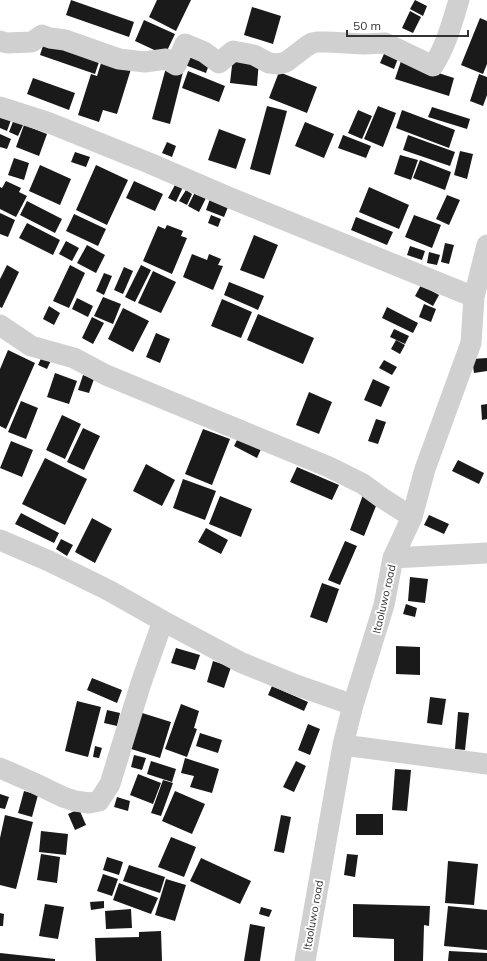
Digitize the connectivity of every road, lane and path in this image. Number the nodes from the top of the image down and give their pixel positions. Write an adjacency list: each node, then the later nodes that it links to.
1 (459, 0): 2 (street)
2 (0, 41)
3 (0, 107): 5 (street)
4 (487, 245): 5 (street, Itaoluwo road)
5 (474, 297): 7 (street, Itaoluwo road)
6 (0, 325): 8 (street)
7 (479, 343): 8 (street, Itaoluwo road)
8 (412, 517): 11 (street, Itaoluwo road)
9 (0, 540): 12 (street)
10 (487, 553): 11 (street)
11 (393, 558): 13 (street, Itaoluwo road)
12 (163, 621): 13 (street); 16 (street)
13 (354, 705): 14 (street, Itaoluwo road)
14 (343, 745): 15 (street); 17 (street, Itaoluwo road)
15 (487, 764)
16 (0, 768)
17 (305, 961)

